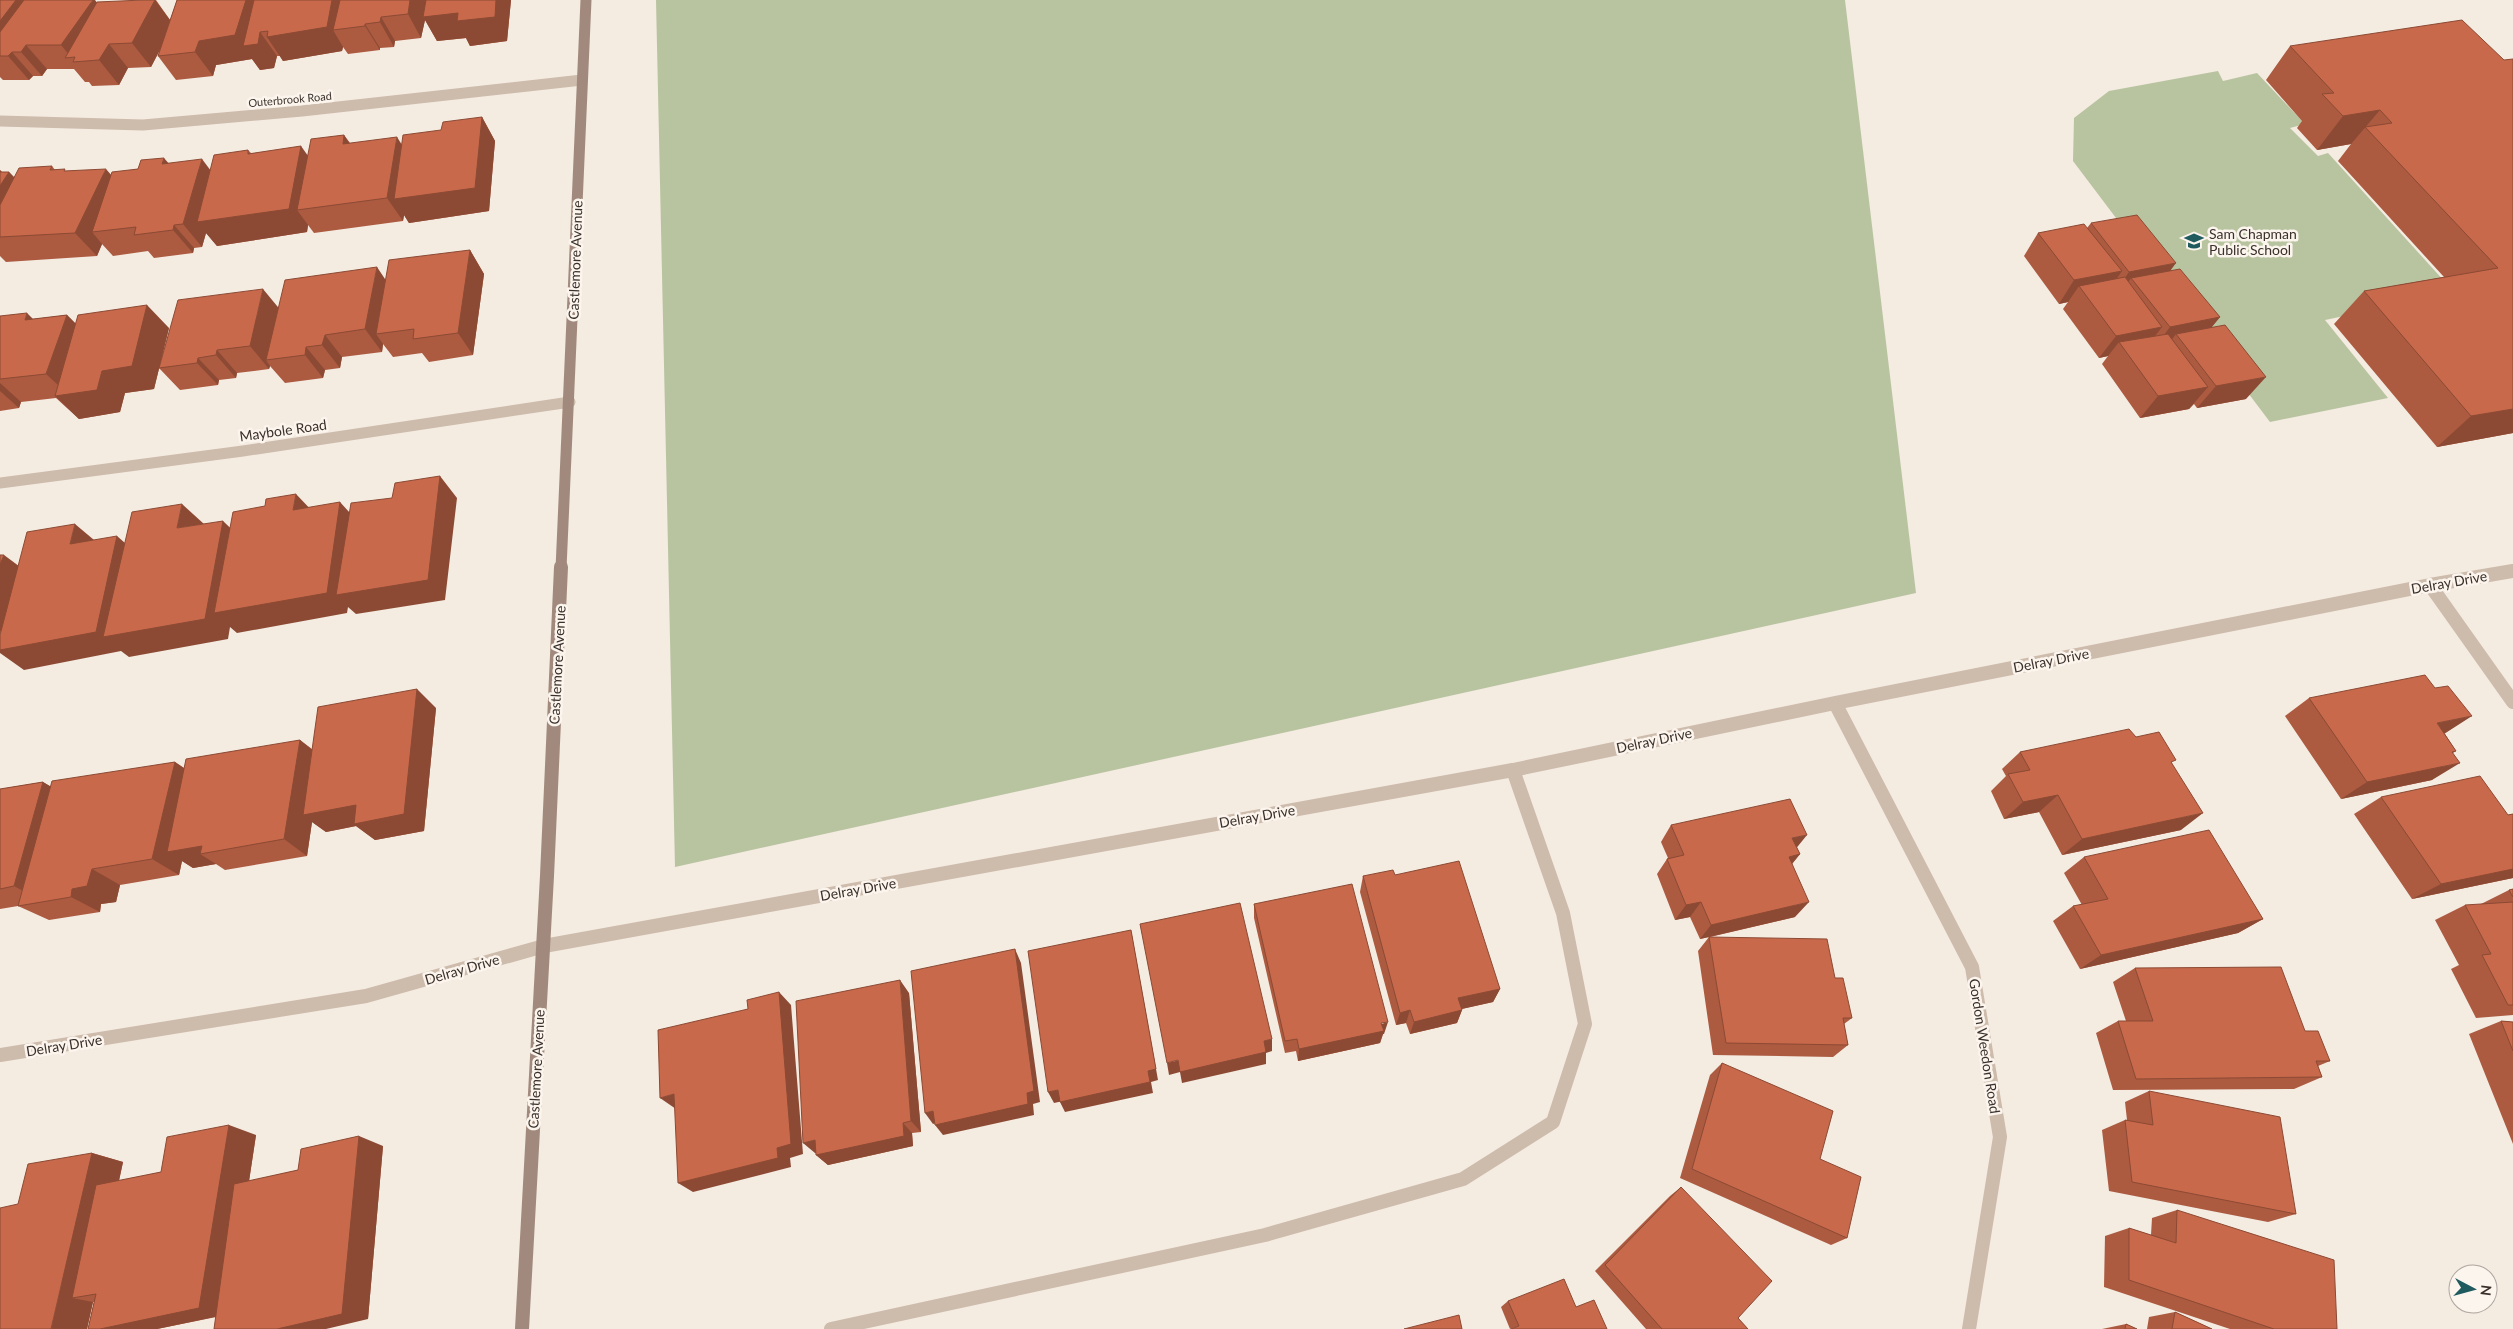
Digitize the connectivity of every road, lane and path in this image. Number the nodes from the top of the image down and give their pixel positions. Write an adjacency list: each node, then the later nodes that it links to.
1 (586, 0): 2 (street, Castlemore Avenue)
2 (582, 80): 3 (street, Outerbrook Road); 4 (street, Castlemore Avenue)
3 (0, 121)
4 (570, 402): 5 (street, Maybole Road); 11 (street, Castlemore Avenue)
5 (0, 483)
6 (2513, 571): 7 (street, Delray Drive)
7 (2430, 585): 8 (street); 9 (street, Delray Drive)
8 (2513, 702)
9 (1835, 703): 10 (street, Delray Drive); 15 (street, Gordon Weedon Road)
10 (1513, 770): 11 (street, Delray Drive); 14 (street)
11 (544, 946): 12 (street, Delray Drive); 13 (street, Castlemore Avenue)
12 (0, 1055)
13 (522, 1329)
14 (831, 1329)
15 (1969, 1329)

